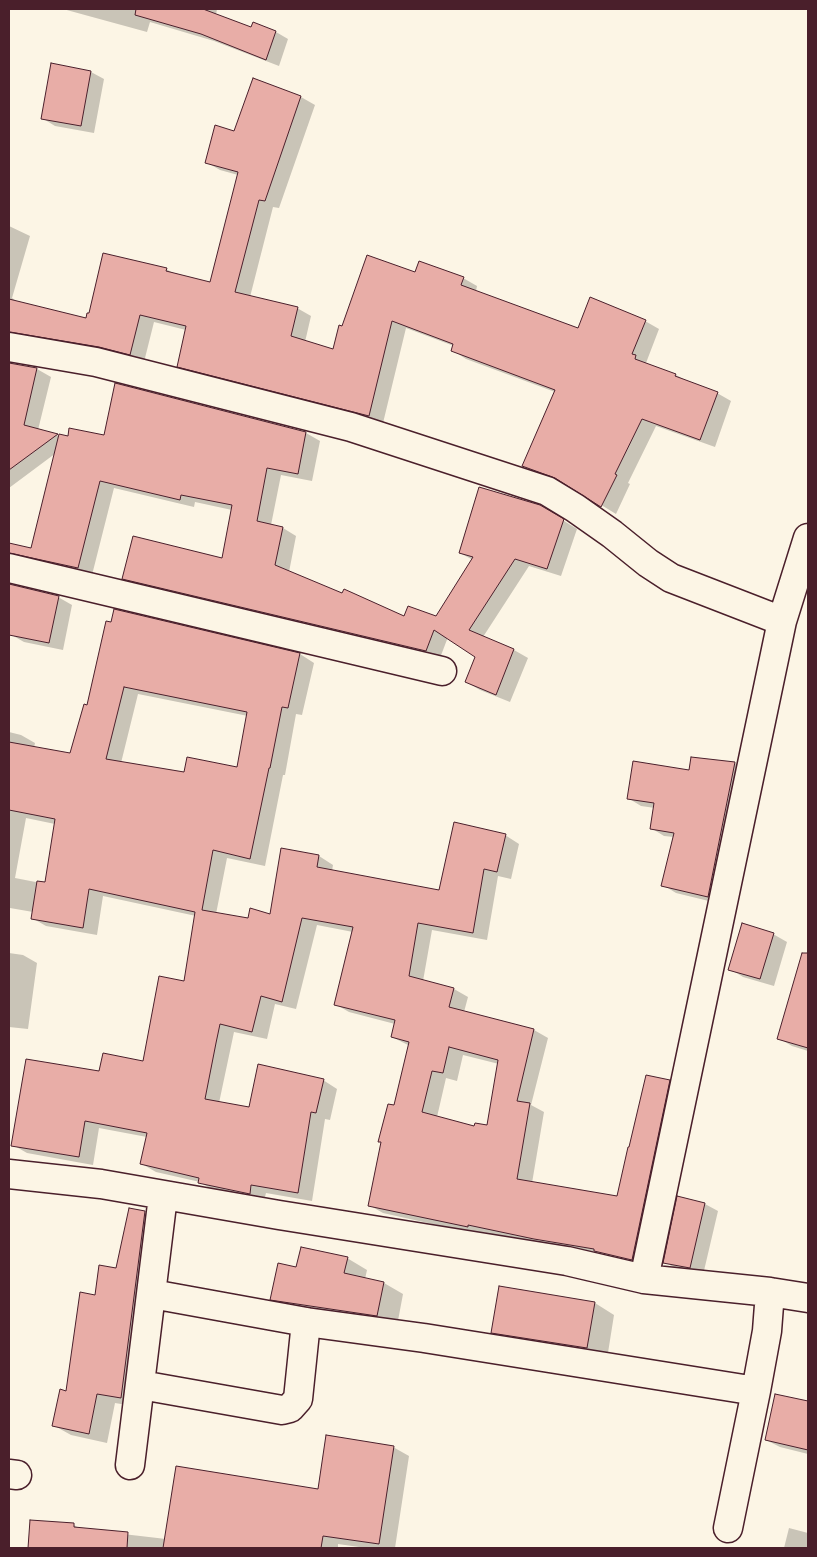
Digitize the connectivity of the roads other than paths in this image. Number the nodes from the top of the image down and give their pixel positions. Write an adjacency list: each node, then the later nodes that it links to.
1 (9, 347): 4 (street)
2 (808, 538): 4 (street)
3 (9, 568): 5 (street)
4 (782, 621): 8 (street)
5 (442, 672)
6 (9, 1174): 7 (street)
7 (163, 1196): 8 (street); 10 (street)
8 (644, 1279): 9 (street)
9 (770, 1292): 11 (street); 14 (street)
10 (152, 1294): 12 (street); 13 (street)
11 (808, 1298)
12 (306, 1322): 13 (street); 14 (street)
13 (141, 1385): 15 (street)
14 (756, 1391): 16 (street)
15 (130, 1465)
16 (728, 1528)

